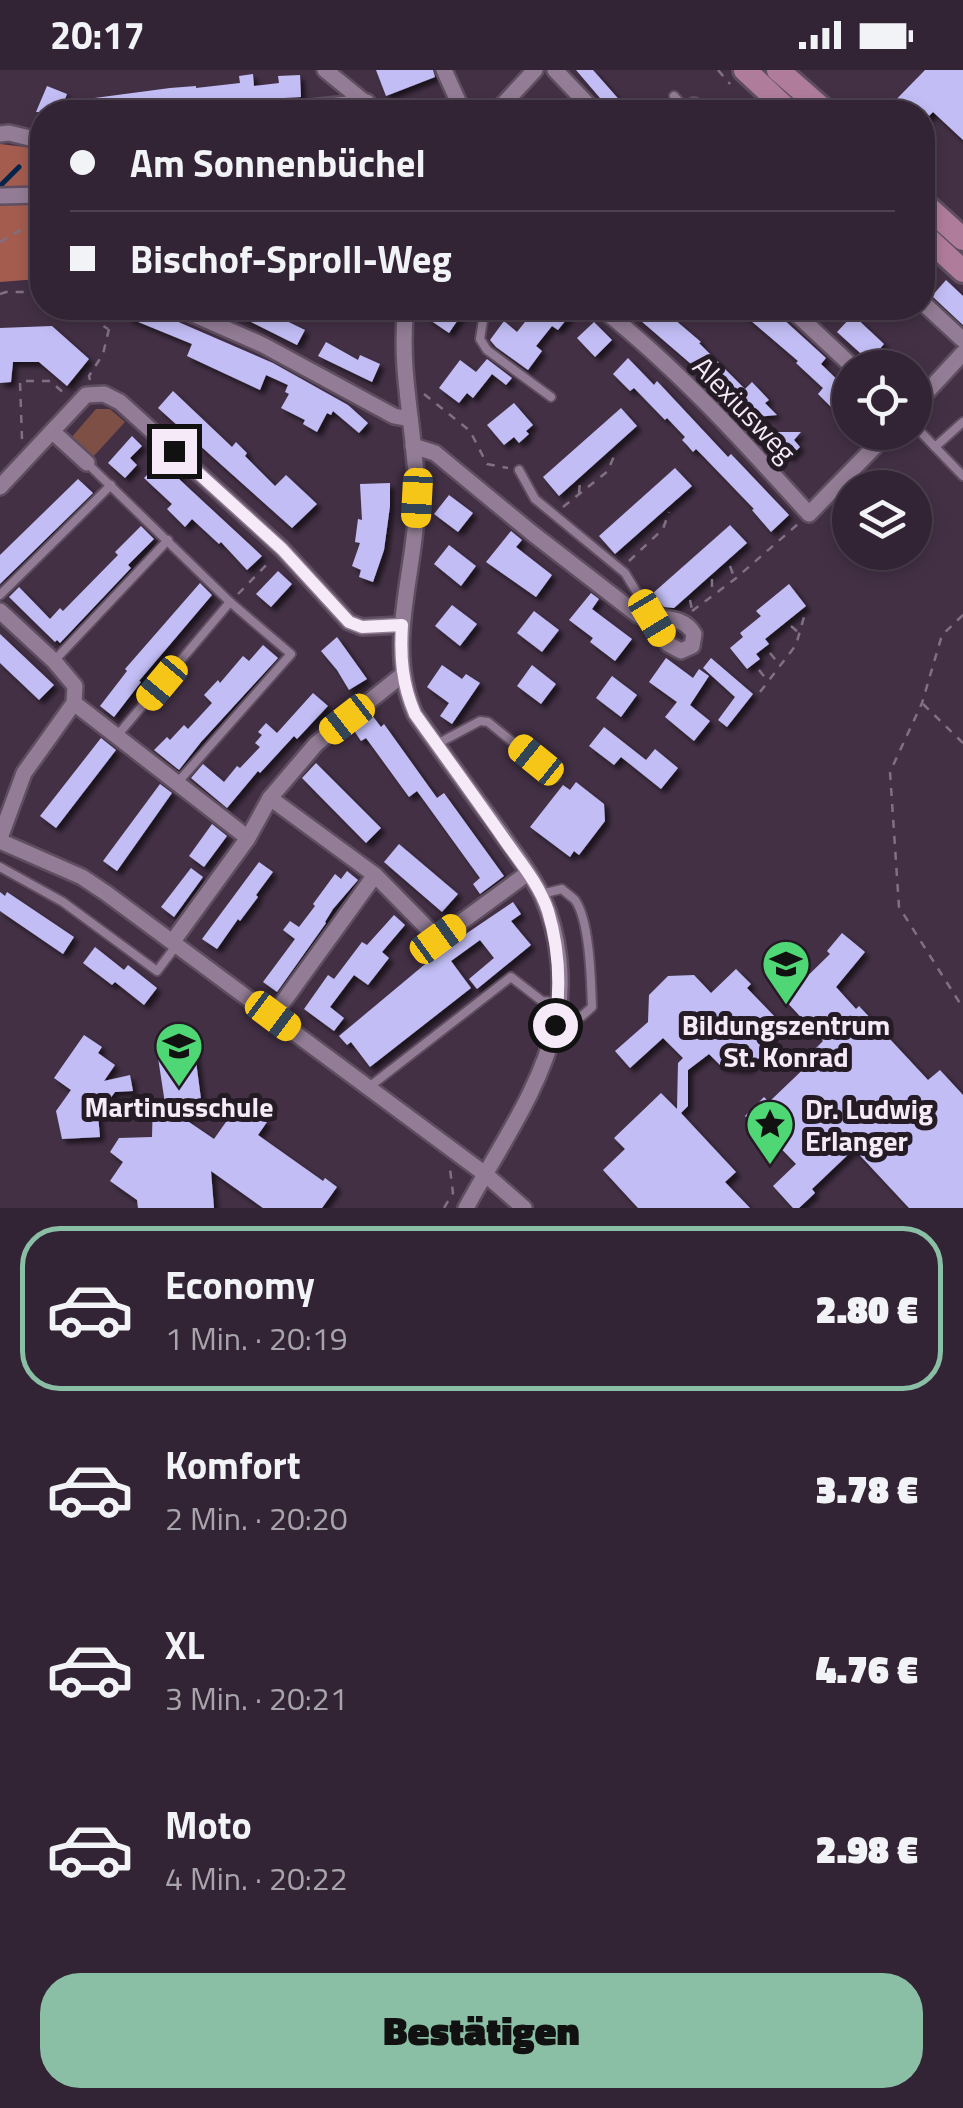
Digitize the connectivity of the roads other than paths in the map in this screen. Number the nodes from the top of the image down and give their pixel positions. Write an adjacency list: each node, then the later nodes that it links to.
1 (325, 70): 8 (street)
2 (444, 70): 9 (street)
3 (535, 70): 10 (street)
4 (555, 70): 11 (street)
5 (744, 70): 13 (main road)
6 (778, 70): 14 (main road)
7 (674, 96): 12 (lane)
8 (363, 100)
9 (458, 100)
10 (507, 100)
11 (584, 100)
12 (678, 100)
13 (777, 100)
14 (812, 100)
15 (0, 134): 16 (street)
16 (30, 138)
17 (0, 196): 18 (street)
18 (30, 196)
19 (935, 214): 20 (main road)
20 (963, 239)
21 (935, 246): 22 (main road)
22 (963, 271)
23 (935, 314): 29 (street)
24 (207, 320): 34 (street)
25 (405, 320): 34 (street)
26 (484, 320): 33 (lane)
27 (615, 320): 40 (street, Alexiusweg)
28 (803, 320): 30 (street)
29 (963, 340)
30 (835, 350)
31 (963, 353): 32 (street)
32 (932, 387)
33 (552, 398)
34 (410, 419): 38 (street)
35 (963, 422): 39 (lane)
36 (52, 432): 41 (street); 45 (street); 51 (street)
37 (932, 445): 39 (lane)
38 (414, 446): 50 (street); 51 (street)
39 (935, 448): 43 (lane)
40 (871, 450)
41 (87, 463): 44 (lane)
42 (519, 470): 50 (lane)
43 (963, 476)
44 (112, 485): 46 (lane); 47 (lane)
45 (0, 487)
46 (168, 540): 48 (lane); 52 (lane)
47 (0, 595)
48 (230, 602): 55 (lane); 58 (lane)
49 (0, 610): 52 (street)
50 (652, 618)
51 (402, 625): 53 (street)
52 (54, 661): 54 (street)
53 (402, 675): 56 (street); 59 (street)
54 (74, 703): 55 (street); 61 (street)
55 (116, 737): 58 (street)
56 (436, 744): 57 (lane); 63 (street)
57 (556, 778)
58 (176, 784): 60 (street)
59 (270, 798): 60 (street); 64 (street)
60 (248, 838): 66 (street)
61 (0, 840): 66 (street)
62 (0, 867): 66 (lane)
63 (528, 873): 64 (street); 65 (street)
64 (375, 876): 68 (street)
65 (541, 894): 67 (street); 67 (lane)
66 (175, 942): 68 (street)
67 (557, 1009): 69 (lane); 70 (street)
68 (273, 1016): 69 (street)
69 (369, 1087): 70 (street)
70 (485, 1174): 71 (street); 72 (street)
71 (466, 1208)
72 (524, 1208)

